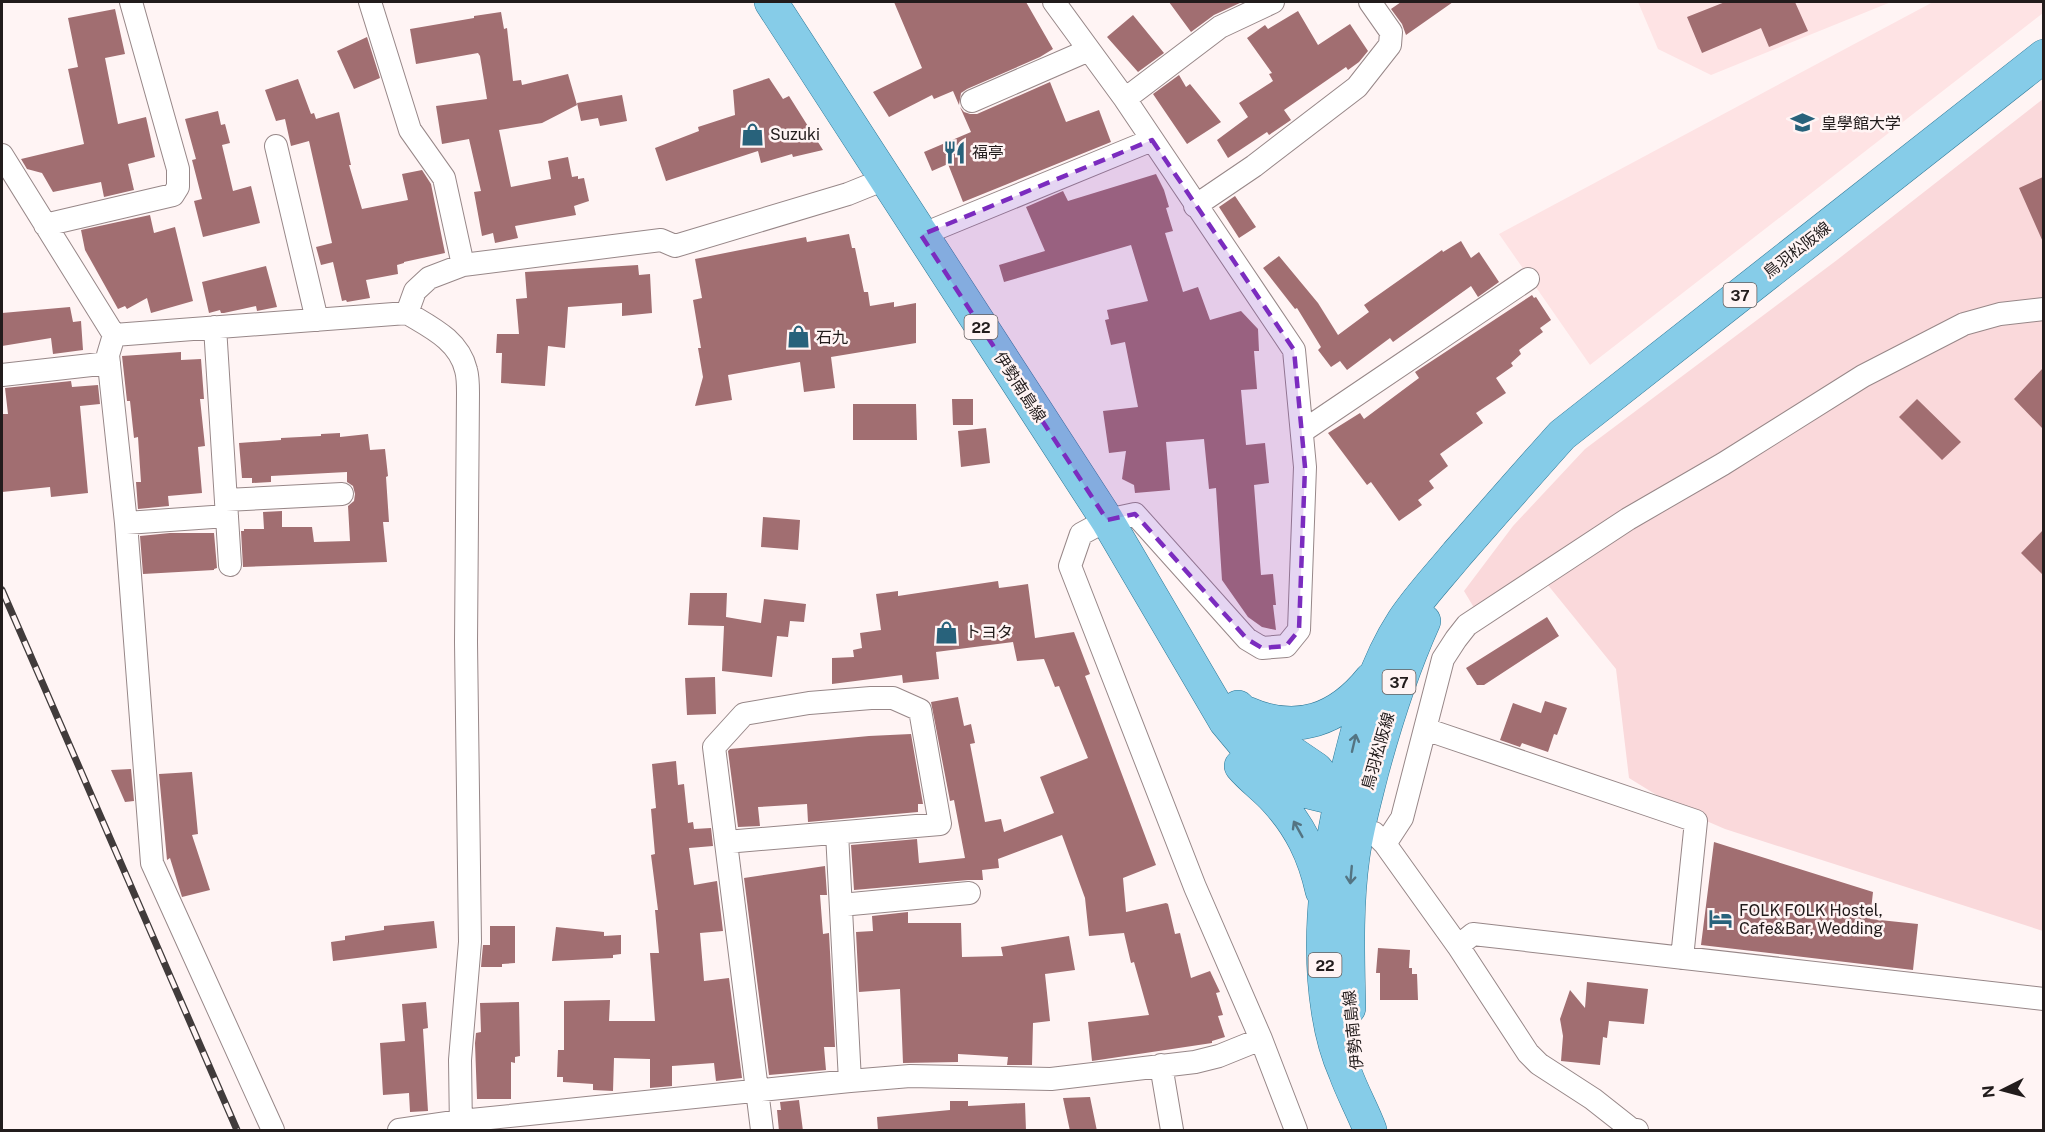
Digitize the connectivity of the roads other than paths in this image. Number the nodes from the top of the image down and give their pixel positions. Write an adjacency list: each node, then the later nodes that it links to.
1 (131, 2): 16 (street)
2 (370, 2): 18 (street)
3 (771, 2): 14 (main road, 伊勢南島線 / 22)
4 (1054, 2): 7 (street)
5 (1273, 2): 9 (street)
6 (1370, 2): 15 (street)
7 (1089, 50): 9 (street); 10 (street)
8 (2043, 56): 32 (main road, 鳥羽松阪線 / 37)
9 (1125, 99): 11 (street)
10 (972, 101)
11 (1152, 140): 15 (street); 17 (street)
12 (276, 147): 22 (street)
13 (2, 155): 16 (street)
14 (885, 179): 17 (main road, 伊勢南島線 / 22); 18 (street)
15 (1196, 206): 27 (street)
16 (45, 225): 24 (street)
17 (921, 234): 30 (main road, 伊勢南島線 / 22)
18 (463, 265): 21 (street)
19 (1528, 279): 27 (street)
20 (2043, 309): 37 (street)
21 (407, 313): 22 (street); 52 (street)
22 (317, 320): 23 (street)
23 (215, 327): 24 (street); 29 (street)
24 (114, 335): 25 (street)
25 (109, 363): 26 (street); 31 (street)
26 (2, 375)
27 (1303, 431): 30 (street)
28 (342, 494): 29 (street)
29 (226, 508): 31 (street); 33 (street)
30 (1107, 520): 34 (main road, 伊勢南島線 / 22); 48 (street)
31 (126, 523): 54 (street)
32 (1457, 554): 35 (main road, 鳥羽松阪線 / 37); 38 (main road, 鳥羽松阪線 / 37)
33 (230, 565)
34 (1187, 654): 36 (main road, 伊勢南島線 / 22); 38 (main road, 伊勢南島線 / 22); 43 (main road, one-way to 34)
35 (1378, 672): 36 (main road); 38 (main road, 鳥羽松阪線 / 37, one-way to 35)
36 (1240, 710): 38 (main road, 伊勢南島線 / 22)
37 (1425, 729): 41 (street); 46 (street)
38 (1351, 809): 41 (street); 43 (main road, 伊勢南島線 / 22); 53 (main road, 伊勢南島線 / 22, one-way to 53)
39 (837, 833): 40 (street); 40 (street); 44 (street)
40 (726, 842): 51 (street)
41 (1385, 844): 45 (street)
42 (969, 893): 44 (street)
43 (1325, 904): 53 (main road, 伊勢南島線 / 22)
44 (841, 905): 50 (street)
45 (1458, 946): 46 (street); 59 (street)
46 (1682, 958): 47 (street)
47 (2043, 999)
48 (1260, 1039): 49 (street); 58 (street)
49 (1161, 1065): 50 (street); 57 (street)
50 (850, 1081): 51 (street)
51 (757, 1089): 52 (street); 56 (street)
52 (461, 1126): 55 (street)
53 (1369, 1128)
54 (273, 1131)
55 (399, 1131)
56 (762, 1131)
57 (1172, 1131)
58 (1296, 1131)
59 (1637, 1131)

